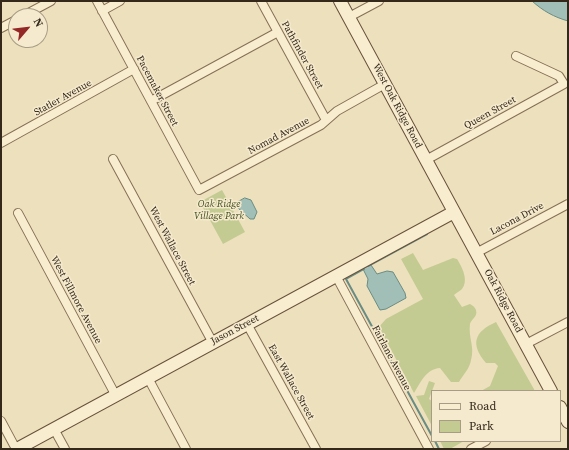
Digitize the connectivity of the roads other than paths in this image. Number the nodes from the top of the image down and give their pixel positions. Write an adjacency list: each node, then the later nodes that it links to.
1 (51, 1): 7 (street)
2 (97, 1): 8 (street, Pacemaker Street)
3 (120, 1): 8 (street)
4 (261, 1): 10 (street, Pathfinder Street)
5 (340, 1): 9 (street, West Oak Ridge Road)
6 (379, 1): 9 (street)
7 (38, 8)
8 (102, 11): 12 (street, Pacemaker Street)
9 (349, 17): 13 (street, West Oak Ridge Road)
10 (278, 32): 14 (street); 15 (street, Pathfinder Street)
11 (516, 56): 18 (street, Queen Street)
12 (134, 69): 14 (street, Pacemaker Street); 16 (street, Statler Avenue)
13 (385, 84): 15 (street, Nomad Avenue); 18 (street, West Oak Ridge Road)
14 (151, 101): 19 (street, Pacemaker Street)
15 (326, 120): 19 (street, Nomad Avenue)
16 (1, 143)
17 (113, 159): 27 (street, West Wallace Street)
18 (426, 160): 21 (street, West Oak Ridge Road)
19 (199, 190)
20 (568, 204): 23 (street, Lacona Drive)
21 (454, 212): 23 (street, Oak Ridge Road); 24 (street, Jason Street)
22 (18, 213): 31 (street, West Fillmore Avenue)
23 (476, 253): 28 (street, Oak Ridge Road)
24 (336, 276): 26 (street, Jason Street); 41 (street, Fairlane Avenue)
25 (568, 322): 28 (street)
26 (247, 324): 27 (street, Jason Street); 40 (street, East Wallace Street)
27 (213, 343): 29 (street, Jason Street)
28 (526, 344): 30 (street, Oak Ridge Road)
29 (148, 378): 31 (street, Jason Street); 39 (street)
30 (550, 390)
31 (116, 396): 35 (street, Jason Street)
32 (561, 409): 34 (street)
33 (1, 421): 37 (street)
34 (568, 422)
35 (54, 429): 37 (street, Jason Street); 38 (street)
36 (484, 442): 42 (street)
37 (16, 449)
38 (65, 449)
39 (186, 449)
40 (316, 449)
41 (429, 449)
42 (471, 449)

